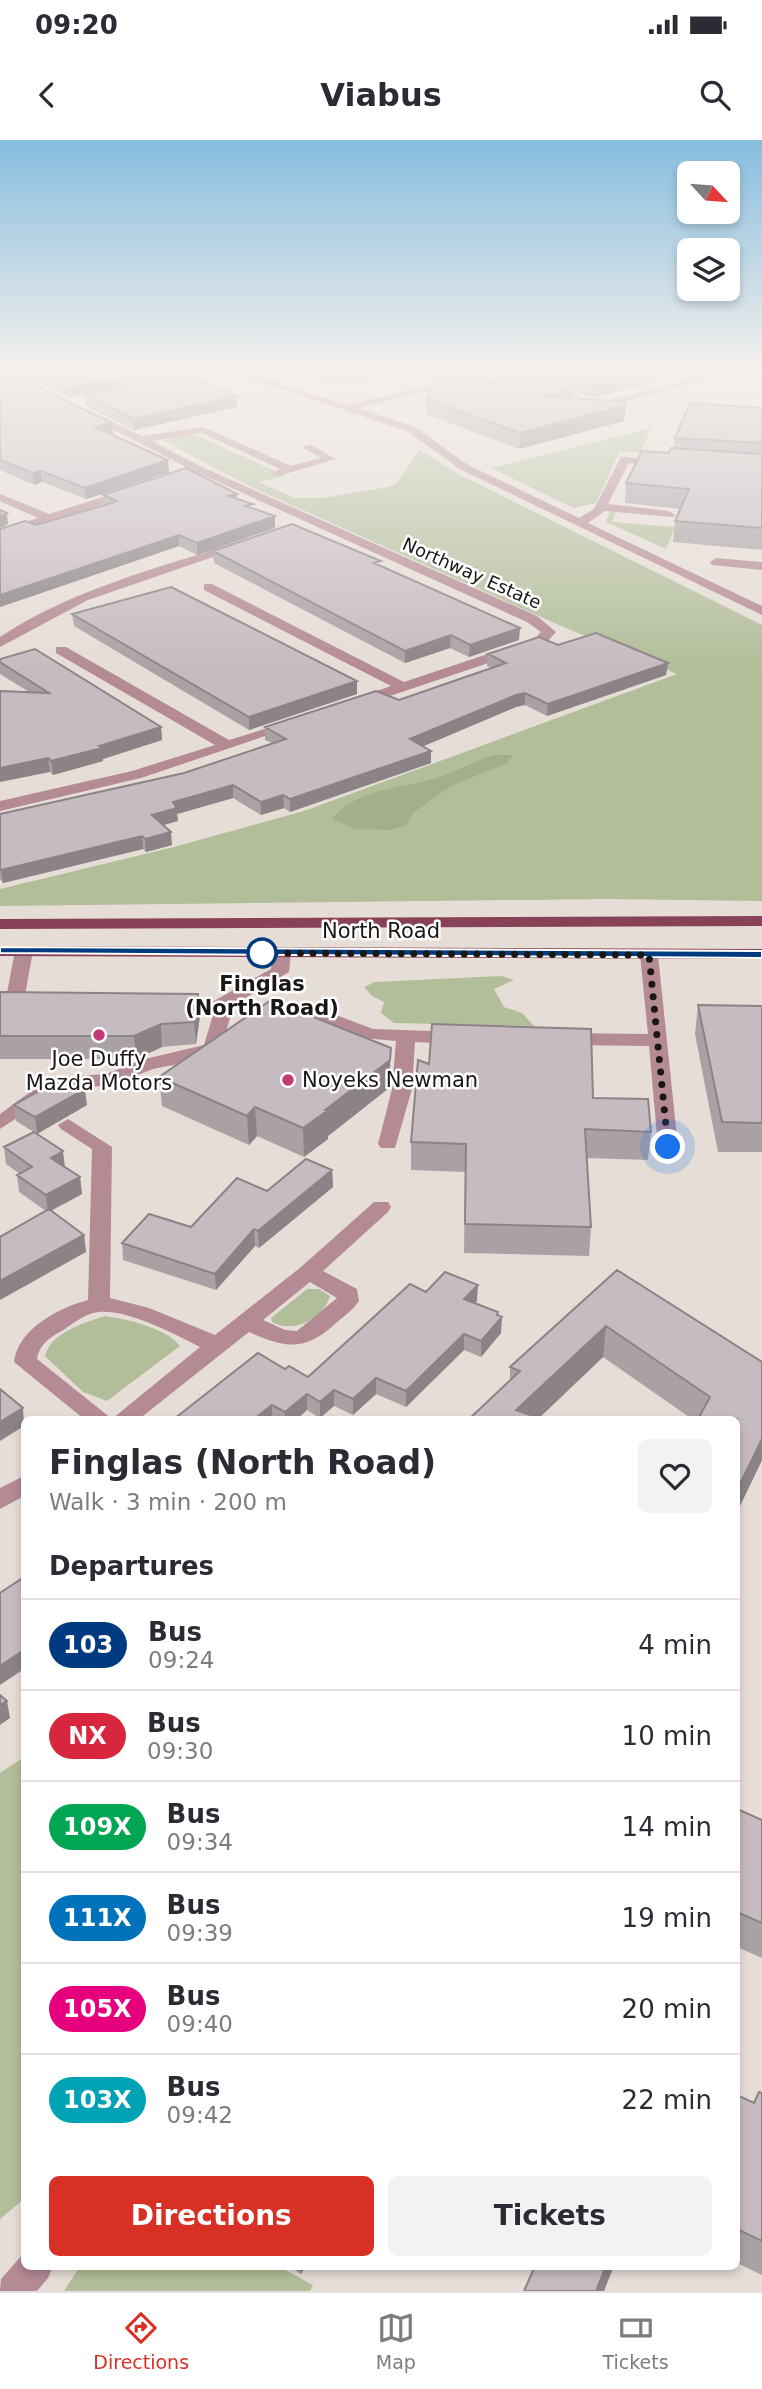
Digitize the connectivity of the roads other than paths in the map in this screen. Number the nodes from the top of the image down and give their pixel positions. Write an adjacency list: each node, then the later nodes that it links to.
1 (194, 470): 6 (street)
2 (201, 470): 13 (street)
3 (289, 470): 7 (street)
4 (474, 470): 14 (street)
5 (619, 470): 10 (street)
6 (185, 474)
7 (271, 474)
8 (146, 486): 12 (street)
9 (0, 497): 12 (street)
10 (601, 507): 11 (street); 14 (street)
11 (669, 515)
12 (50, 519): 16 (street)
13 (311, 522): 15 (street); 24 (street, Northway Estate)
14 (581, 522): 21 (street)
15 (292, 528)
16 (0, 534)
17 (248, 543): 22 (street)
18 (716, 562): 19 (street)
19 (762, 566)
20 (208, 587): 24 (street)
21 (762, 611)
22 (0, 643)
23 (61, 650): 27 (street)
24 (403, 687): 25 (street, Northway Estate)
25 (341, 708)
26 (303, 721): 27 (street)
27 (228, 746): 28 (street)
28 (0, 806)
29 (762, 921): 30 (main road, North Road)
30 (0, 924)
31 (0, 951): 32 (main road, North Road)
32 (24, 951): 33 (main road, North Road); 36 (street)
33 (282, 953): 35 (main road, North Road); 38 (street)
34 (762, 954): 35 (main road, North Road)
35 (649, 955): 43 (street)
36 (59, 1006)
37 (150, 1007): 38 (street)
38 (216, 1007): 44 (street)
39 (307, 1009): 40 (street)
40 (406, 1037): 41 (street); 46 (street)
41 (484, 1038)
42 (550, 1039): 43 (street)
43 (657, 1040): 47 (street)
44 (0, 1123)
45 (68, 1125): 50 (street)
46 (388, 1144)
47 (668, 1147)
48 (381, 1207): 49 (street)
49 (309, 1272): 51 (street); 51 (street)
50 (99, 1305): 52 (street); 53 (street)
51 (247, 1322): 52 (street)
52 (217, 1346): 54 (street)
53 (96, 1416)
54 (128, 1416)
55 (21, 1487): 56 (street)
56 (0, 1500)
57 (32, 2270): 58 (street)
58 (12, 2291)

